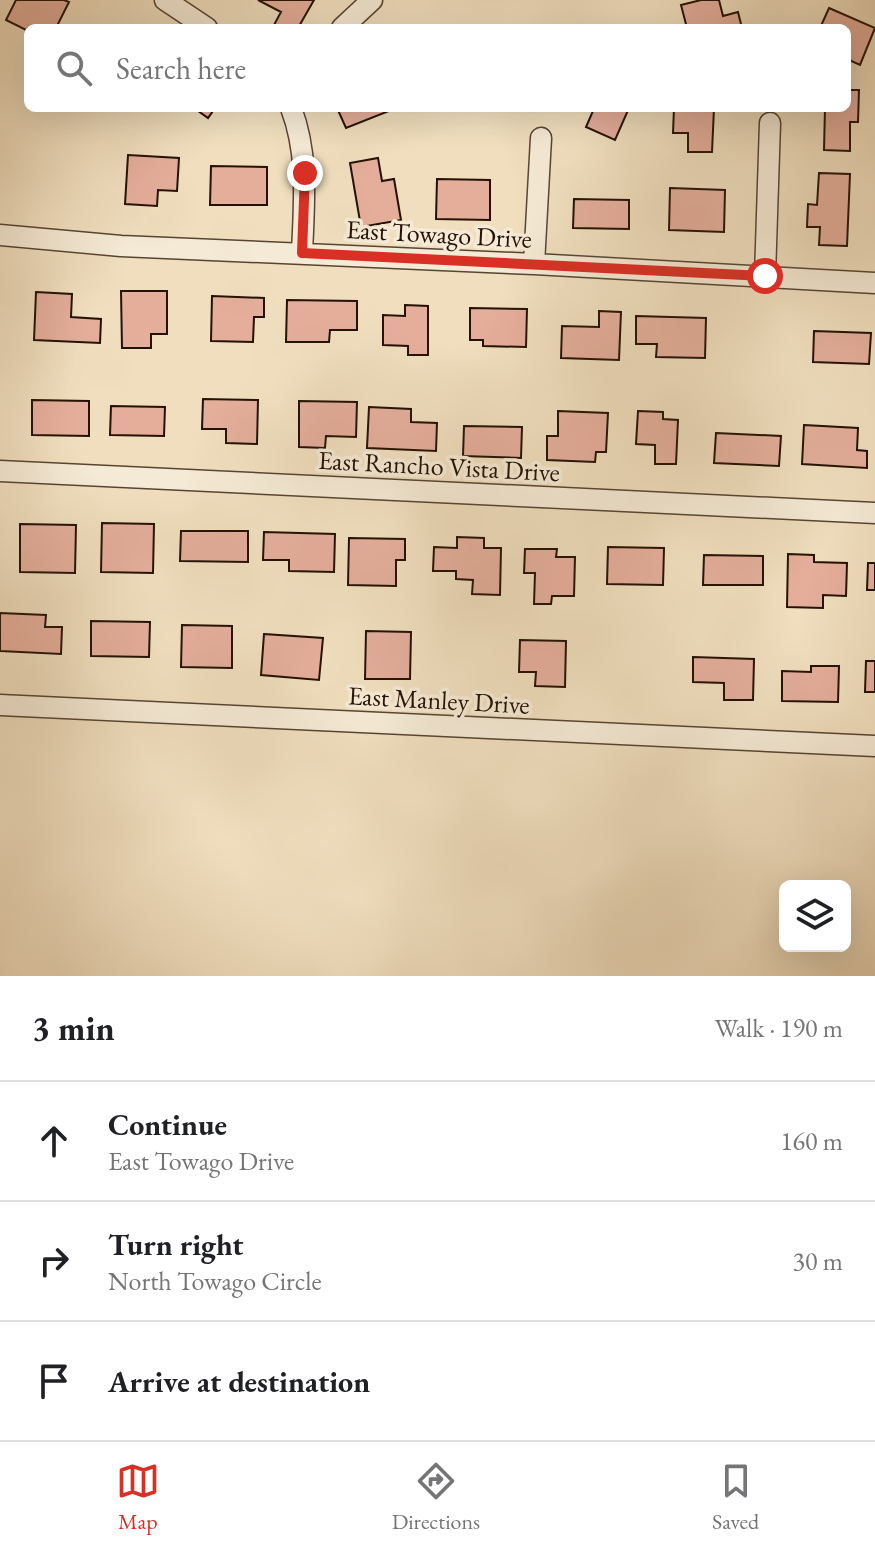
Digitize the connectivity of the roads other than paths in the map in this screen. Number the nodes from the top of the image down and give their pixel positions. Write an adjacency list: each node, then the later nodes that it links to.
1 (165, 0): 3 (street)
2 (372, 0): 4 (street)
3 (201, 24)
4 (346, 24)
5 (293, 112): 9 (street)
6 (770, 123): 11 (street)
7 (541, 138): 10 (street)
8 (0, 235): 9 (street, East Towago Drive)
9 (302, 253): 10 (street, East Towago Drive)
10 (534, 264): 11 (street, East Towago Drive)
11 (765, 276): 12 (street, East Towago Drive)
12 (875, 283)
13 (0, 471): 14 (street, East Rancho Vista Drive)
14 (875, 513)
15 (0, 705): 16 (street, East Manley Drive)
16 (875, 746)

